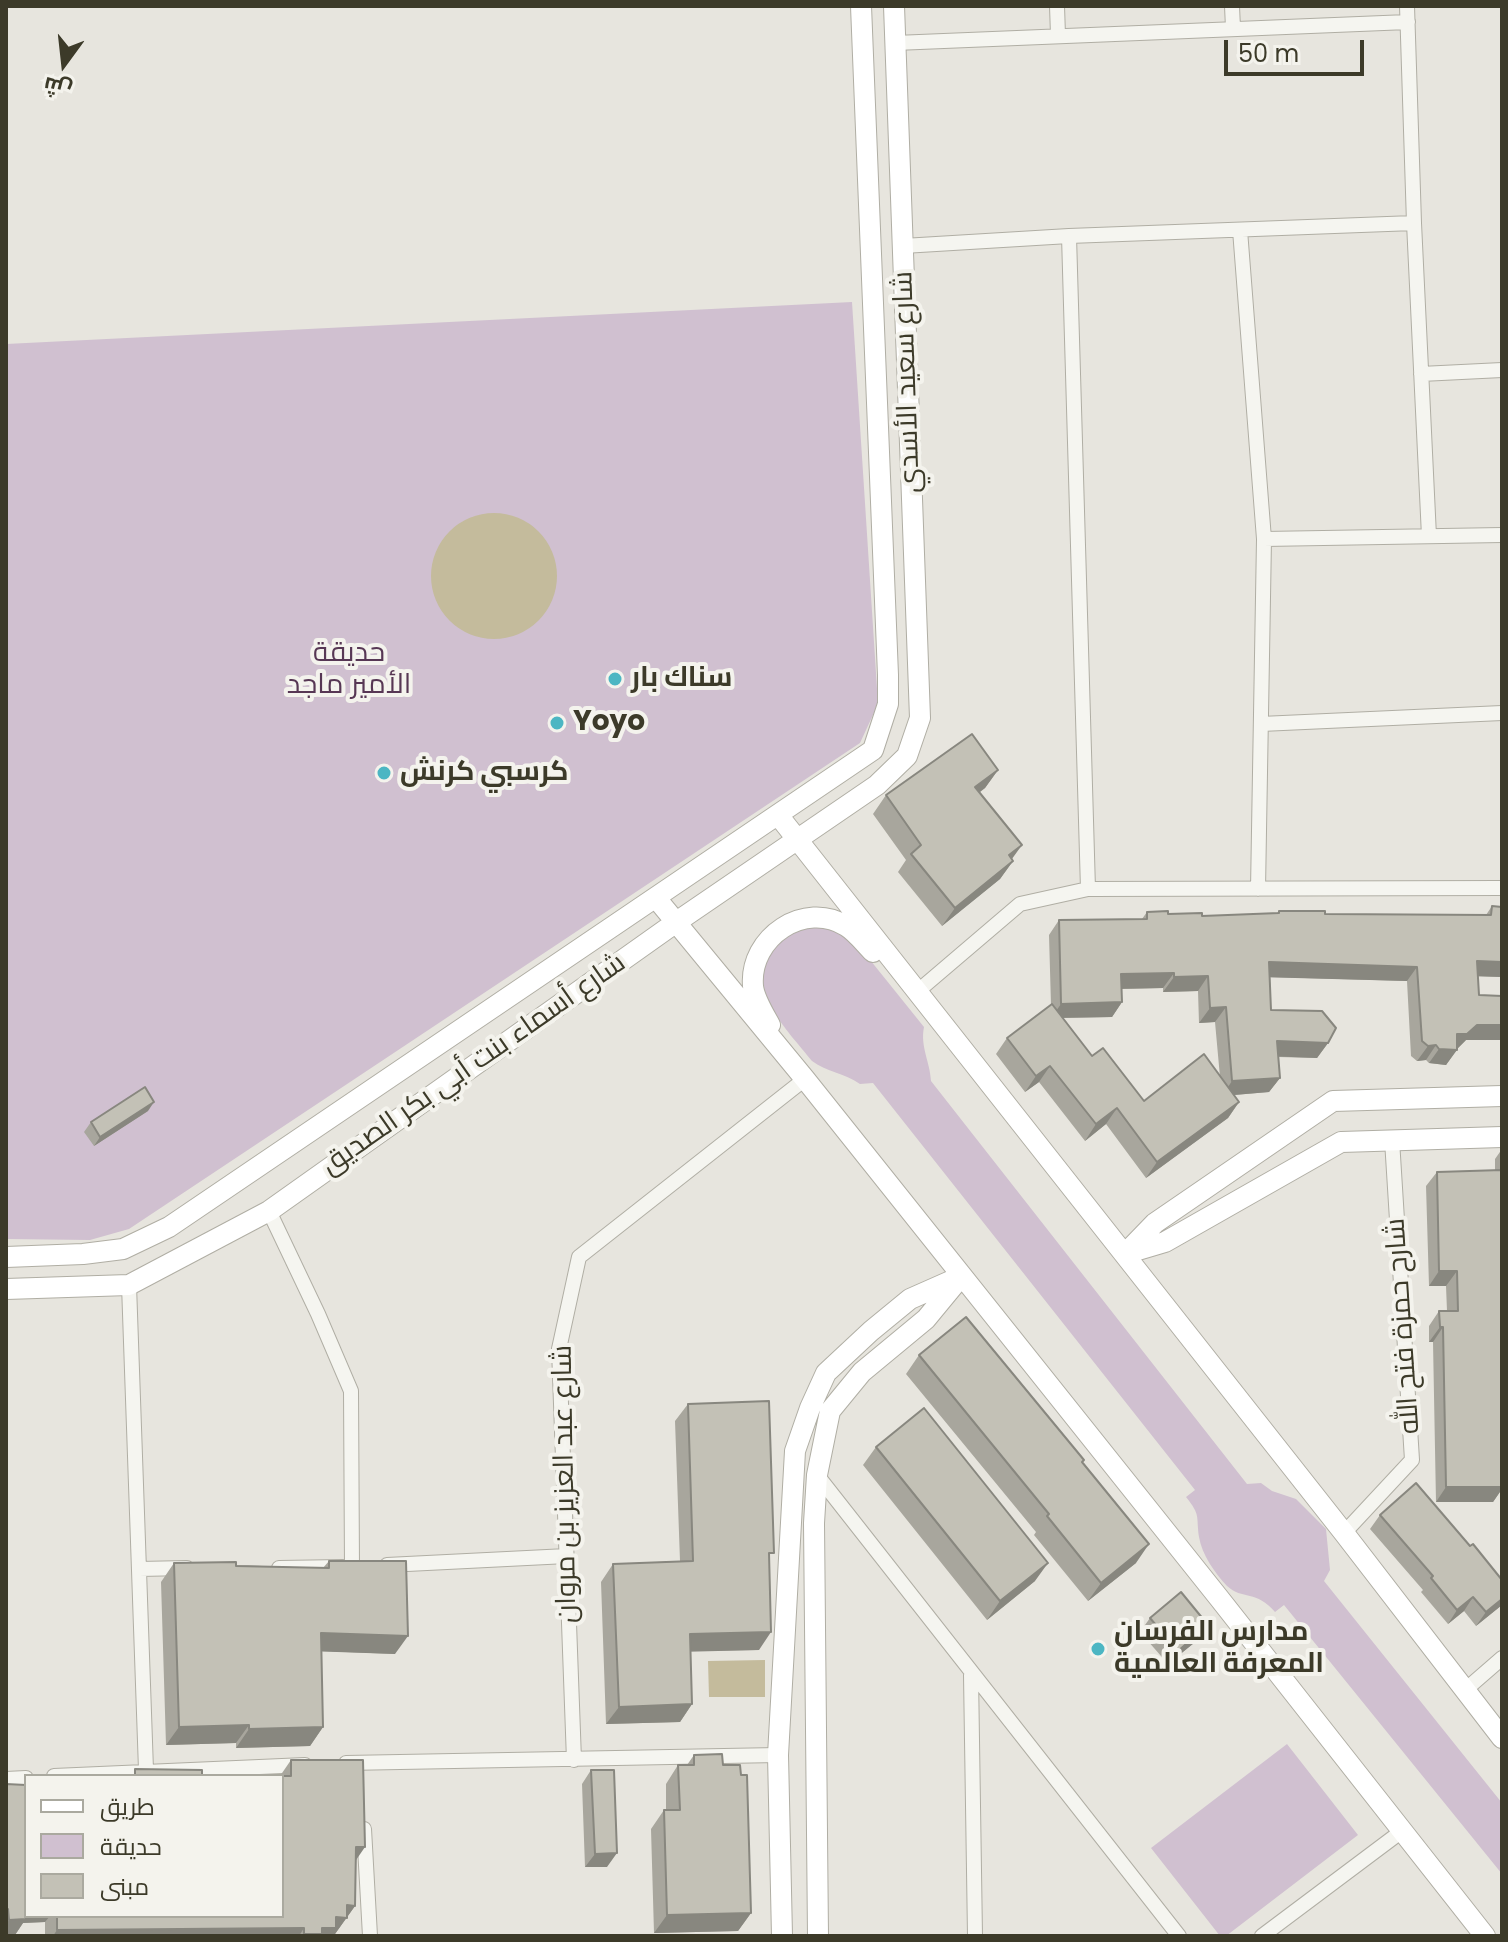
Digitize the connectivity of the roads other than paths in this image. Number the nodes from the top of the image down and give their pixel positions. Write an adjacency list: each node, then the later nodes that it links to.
1 (861, 6): 21 (street, شارع سعيد الأسدي)
2 (894, 6): 9 (street, شارع سعيد الأسدي)
3 (1057, 6): 8 (street)
4 (1232, 6): 7 (street)
5 (1407, 6): 6 (street)
6 (1408, 22): 7 (street); 10 (street)
7 (1233, 28): 8 (street)
8 (1058, 35): 9 (street)
9 (895, 43): 13 (street, شارع سعيد الأسدي)
10 (1414, 223): 11 (street); 15 (street)
11 (1240, 230): 12 (street); 18 (street)
12 (1069, 236): 13 (street); 26 (street)
13 (903, 246): 22 (street, شارع سعيد الأسدي)
14 (1502, 370): 15 (street)
15 (1421, 374): 17 (street)
16 (1502, 535): 17 (street)
17 (1429, 536): 18 (street)
18 (1264, 539): 20 (street)
19 (1502, 713): 20 (street)
20 (1261, 724): 27 (street)
21 (873, 750): 23 (street, شارع أسماء بنت أبي بكر الصديق)
22 (907, 756): 24 (street, شارع أسماء بنت أبي بكر الصديق)
23 (778, 815): 24 (street); 28 (street, شارع أسماء بنت أبي بكر الصديق)
24 (797, 841): 29 (street, شارع أسماء بنت أبي بكر الصديق); 30 (street)
25 (1502, 888): 27 (street)
26 (1088, 889): 27 (street); 30 (street)
27 (1258, 889)
28 (656, 898): 29 (street); 37 (street, شارع أسماء بنت أبي بكر الصديق)
29 (675, 923): 31 (street); 35 (street, شارع أسماء بنت أبي بكر الصديق)
30 (918, 991): 31 (street); 36 (street)
31 (805, 1079): 38 (street); 43 (street, شارع عبد العزيز بن مروان)
32 (1502, 1096): 36 (street)
33 (1502, 1137): 34 (street)
34 (1392, 1140): 36 (street); 42 (street, شارح حمزة فتح الله)
35 (269, 1211): 39 (street, شارع أسماء بنت أبي بكر الصديق); 44 (street)
36 (1125, 1254): 42 (street)
37 (6, 1257)
38 (962, 1276): 41 (street); 52 (street); 59 (street)
39 (129, 1285): 40 (street, شارع أسماء بنت أبي بكر الصديق); 47 (street)
40 (6, 1289)
41 (817, 1475): 49 (street); 60 (street)
42 (1344, 1533): 50 (street)
43 (567, 1556): 44 (street); 53 (street, شارع عبد العزيز بن مروان)
44 (352, 1567): 46 (street)
45 (200, 1568): 47 (street)
46 (261, 1568)
47 (139, 1569): 55 (street)
48 (1502, 1658): 50 (street)
49 (971, 1675): 65 (street); 66 (street)
50 (1464, 1691): 51 (street)
51 (1502, 1738)
52 (778, 1755): 53 (street); 61 (street)
53 (574, 1760): 54 (street)
54 (361, 1763): 55 (street); 57 (street)
55 (146, 1770): 56 (street)
56 (85, 1774)
57 (362, 1779)
58 (363, 1810): 62 (street)
59 (1402, 1831): 67 (street); 68 (street)
60 (817, 1863): 61 (street); 64 (street)
61 (780, 1868): 63 (street)
62 (370, 1936)
63 (782, 1936)
64 (818, 1936)
65 (975, 1936)
66 (1179, 1936)
67 (1262, 1936)
68 (1485, 1936)

